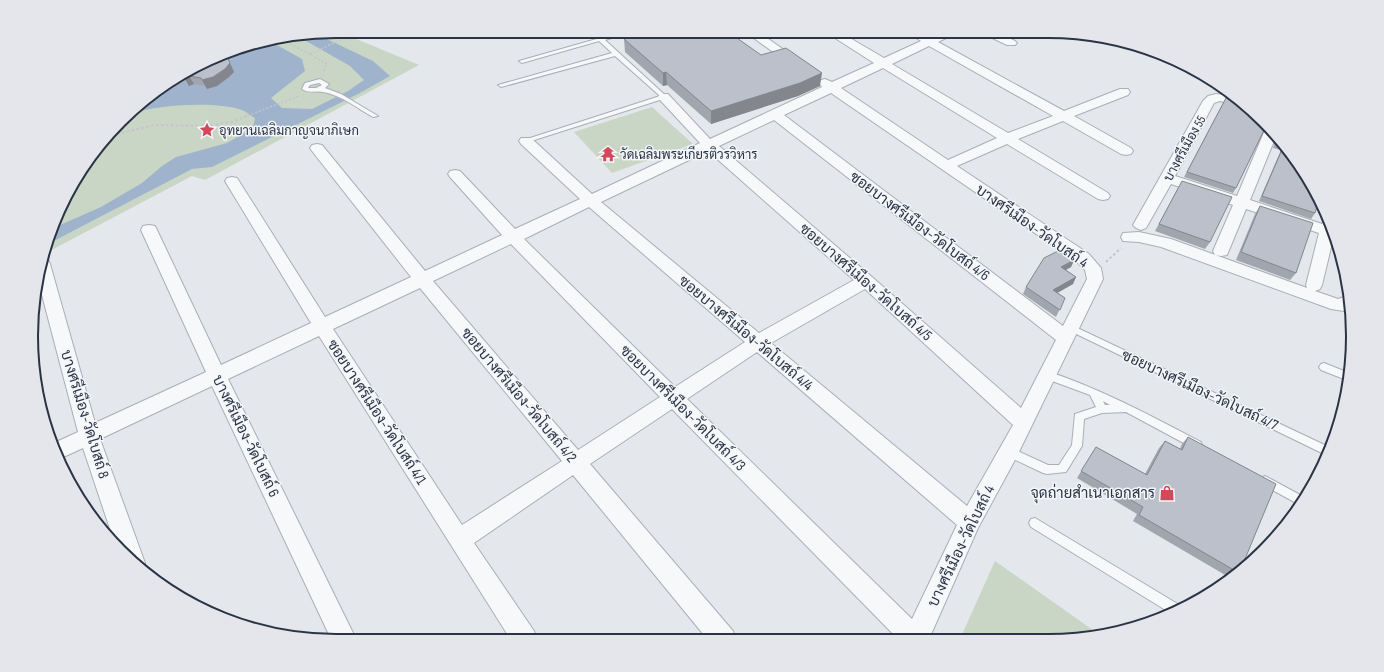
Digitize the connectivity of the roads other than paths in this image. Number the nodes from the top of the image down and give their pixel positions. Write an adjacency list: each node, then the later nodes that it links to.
1 (604, 38): 7 (lane)
2 (760, 38): 14 (street, บางศรีเมือง-วัดโบสถ์ 4)
3 (842, 38): 12 (street)
4 (924, 38): 8 (street)
5 (937, 38): 8 (street)
6 (1001, 38): 9 (street)
7 (600, 39): 10 (lane); 11 (lane)
8 (930, 41): 12 (street); 21 (street)
9 (1011, 43)
10 (616, 54): 13 (lane); 17 (lane)
11 (522, 61)
12 (883, 63): 14 (street); 23 (street)
13 (501, 85)
14 (833, 88): 19 (street); 28 (street, บางศรีเมือง-วัดโบสถ์ 4)
15 (321, 89): 15 (lane); 20 (lane)
16 (1124, 92): 21 (street)
17 (664, 97): 24 (lane); 25 (street, ซอยบางศรีเมือง-วัดโบสถ์ 4/5)
18 (1228, 99): 30 (street, บางศรีเมือง 55)
19 (774, 114): 25 (street); 48 (street, ซอยบางศรีเมือง-วัดโบสถ์ 4/6)
20 (375, 116)
21 (1065, 116): 23 (street); 27 (street)
22 (1269, 137): 34 (street)
23 (1008, 138): 28 (street); 32 (street)
24 (526, 141): 33 (street, ซอยบางศรีเมือง-วัดโบสถ์ 4/4)
25 (708, 144): 33 (street); 44 (street, ซอยบางศรีเมือง-วัดโบสถ์ 4/5)
26 (317, 148): 43 (street, ซอยบางศรีเมือง-วัดโบสถ์ 4/2)
27 (1126, 151)
28 (946, 166): 48 (street, บางศรีเมือง-วัดโบสถ์ 4)
29 (455, 174): 39 (street, ซอยบางศรีเมือง-วัดโบสถ์ 4/3)
30 (1168, 178): 34 (street); 35 (street, บางศรีเมือง 55)
31 (232, 181): 47 (street, ซอยบางศรีเมือง-วัดโบสถ์ 4/1)
32 (1103, 196)
33 (590, 200): 39 (street); 49 (street, ซอยบางศรีเมือง-วัดโบสถ์ 4/4)
34 (1241, 202): 36 (street); 41 (street)
35 (1141, 224)
36 (1324, 225)
37 (149, 230): 53 (street, บางศรีเมือง-วัดโบสถ์ 6)
38 (1327, 233): 45 (street)
39 (512, 237): 43 (street); 55 (street, ซอยบางศรีเมือง-วัดโบสถ์ 4/3)
40 (1130, 237): 46 (street)
41 (1221, 251)
42 (45, 274): 59 (street, บางศรีเมือง-วัดโบสถ์ 8)
43 (422, 279): 47 (street); 64 (street, ซอยบางศรีเมือง-วัดโบสถ์ 4/2)
44 (866, 281): 49 (street); 58 (street, ซอยบางศรีเมือง-วัดโบสถ์ 4/5)
45 (1314, 285)
46 (1344, 305)
47 (322, 327): 53 (street); 69 (street, ซอยบางศรีเมือง-วัดโบสถ์ 4/1)
48 (1068, 333): 51 (street, บางศรีเมือง-วัดโบสถ์ 4); 62 (lane, ซอยบางศรีเมือง-วัดโบสถ์ 4/7)
49 (758, 342): 55 (street); 67 (street, ซอยบางศรีเมือง-วัดโบสถ์ 4/4)
50 (1324, 367): 52 (lane)
51 (1047, 375): 54 (lane); 58 (street, บางศรีเมือง-วัดโบสถ์ 4)
52 (1343, 375)
53 (217, 376): 59 (street); 72 (street, บางศรีเมือง-วัดโบสถ์ 6)
54 (1092, 392): 56 (lane); 57 (lane)
55 (674, 399): 64 (street); 75 (street, ซอยบางศรีเมือง-วัดโบสถ์ 4/3)
56 (1127, 408): 57 (lane); 61 (lane)
57 (1102, 409): 63 (lane)
58 (1023, 422): 63 (street, บางศรีเมือง-วัดโบสถ์ 4)
59 (89, 436): 60 (street); 70 (street, บางศรีเมือง-วัดโบสถ์ 8)
60 (61, 449)
61 (1204, 449)
62 (1323, 449)
63 (1009, 452): 67 (street, บางศรีเมือง-วัดโบสถ์ 4)
64 (576, 462): 69 (street); 74 (street, ซอยบางศรีเมือง-วัดโบสถ์ 4/2)
65 (1253, 475): 66 (lane)
66 (1298, 499)
67 (970, 522): 76 (street, บางศรีเมือง-วัดโบสถ์ 4)
68 (1035, 523): 71 (lane)
69 (459, 540): 73 (street, ซอยบางศรีเมือง-วัดโบสถ์ 4/1)
70 (129, 550)
71 (1172, 607)
72 (342, 634)
73 (521, 634)
74 (719, 634)
75 (911, 634)
76 (918, 634)

